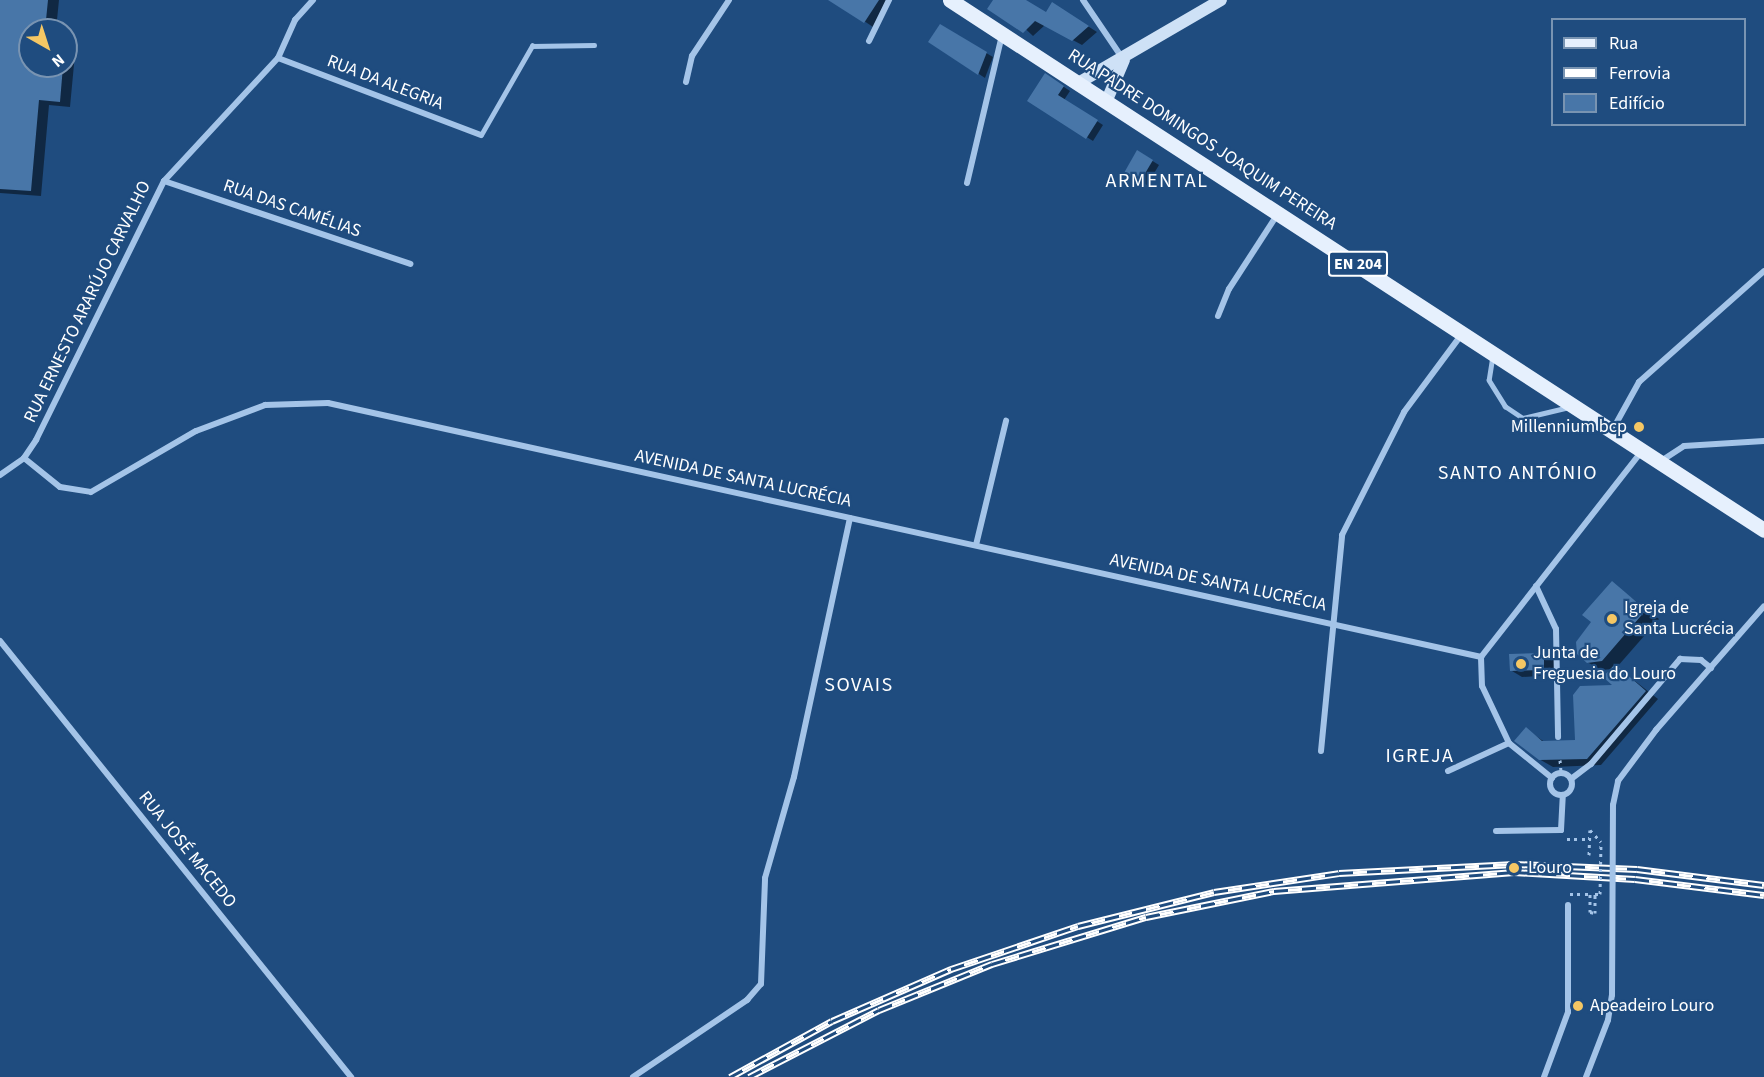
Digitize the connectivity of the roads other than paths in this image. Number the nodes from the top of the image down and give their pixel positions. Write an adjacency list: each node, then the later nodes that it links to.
1 (313, 0): 10 (street, RUA ERNESTO ARARÚJO CARVALHO)
2 (729, 0): 12 (street)
3 (889, 0): 8 (street)
4 (950, 0): 7 (main road, RUA PADRE DOMINGOS JOAQUIM PEREIRA / EN 204)
5 (1083, 0): 11 (street)
6 (1221, 0): 11 (main road)
7 (1002, 35): 13 (main road, RUA PADRE DOMINGOS JOAQUIM PEREIRA / EN 204); 17 (street)
8 (869, 41)
9 (594, 45): 15 (lane)
10 (278, 58): 15 (street, RUA DA ALEGRIA); 16 (street, RUA ERNESTO ARARÚJO CARVALHO)
11 (1124, 60): 13 (main road); 14 (main road)
12 (686, 82)
13 (1080, 82): 14 (main road, RUA PADRE DOMINGOS JOAQUIM PEREIRA / EN 204)
14 (1107, 100): 18 (main road, RUA PADRE DOMINGOS JOAQUIM PEREIRA / EN 204)
15 (481, 135)
16 (164, 181): 19 (street, RUA DAS CAMÉLIAS); 29 (street, RUA ERNESTO ARARÚJO CARVALHO)
17 (967, 183)
18 (1279, 212): 21 (street); 22 (main road, RUA PADRE DOMINGOS JOAQUIM PEREIRA / EN 204)
19 (410, 264)
20 (1764, 271): 26 (street)
21 (1218, 316)
22 (1462, 334): 23 (main road, RUA PADRE DOMINGOS JOAQUIM PEREIRA / EN 204); 37 (street)
23 (1493, 353): 24 (main road, RUA PADRE DOMINGOS JOAQUIM PEREIRA / EN 204); 24 (lane)
24 (1575, 406): 26 (main road, RUA PADRE DOMINGOS JOAQUIM PEREIRA / EN 204)
25 (1006, 422): 34 (street)
26 (1613, 430): 28 (main road, RUA PADRE DOMINGOS JOAQUIM PEREIRA / EN 204)
27 (1764, 441): 30 (street)
28 (1643, 450): 30 (main road, RUA PADRE DOMINGOS JOAQUIM PEREIRA / EN 204); 35 (street)
29 (24, 458): 31 (street, RUA ERNESTO ARARÚJO CARVALHO); 32 (street, AVENIDA DE SANTA LUCRÉCIA)
30 (1661, 461): 33 (main road, RUA PADRE DOMINGOS JOAQUIM PEREIRA / EN 204)
31 (0, 475)
32 (850, 518): 34 (street, AVENIDA DE SANTA LUCRÉCIA); 51 (street)
33 (1764, 530)
34 (976, 545): 37 (street, AVENIDA DE SANTA LUCRÉCIA)
35 (1536, 586): 39 (street); 41 (street)
36 (1764, 606): 40 (street)
37 (1336, 623): 39 (street, AVENIDA DE SANTA LUCRÉCIA); 43 (street)
38 (0, 641): 50 (street, RUA JOSÉ MACEDO)
39 (1481, 657): 42 (street)
40 (1711, 668): 46 (street); 53 (street, bridge)
41 (1558, 737)
42 (1509, 742): 44 (street); 45 (street)
43 (1321, 751)
44 (1448, 771)
45 (1552, 778): 46 (street); 47 (street)
46 (1571, 779): 47 (street)
47 (1563, 795): 48 (street)
48 (1496, 831)
49 (1568, 905): 52 (street)
50 (351, 1077)
51 (633, 1077)
52 (1544, 1077)
53 (1586, 1077)

